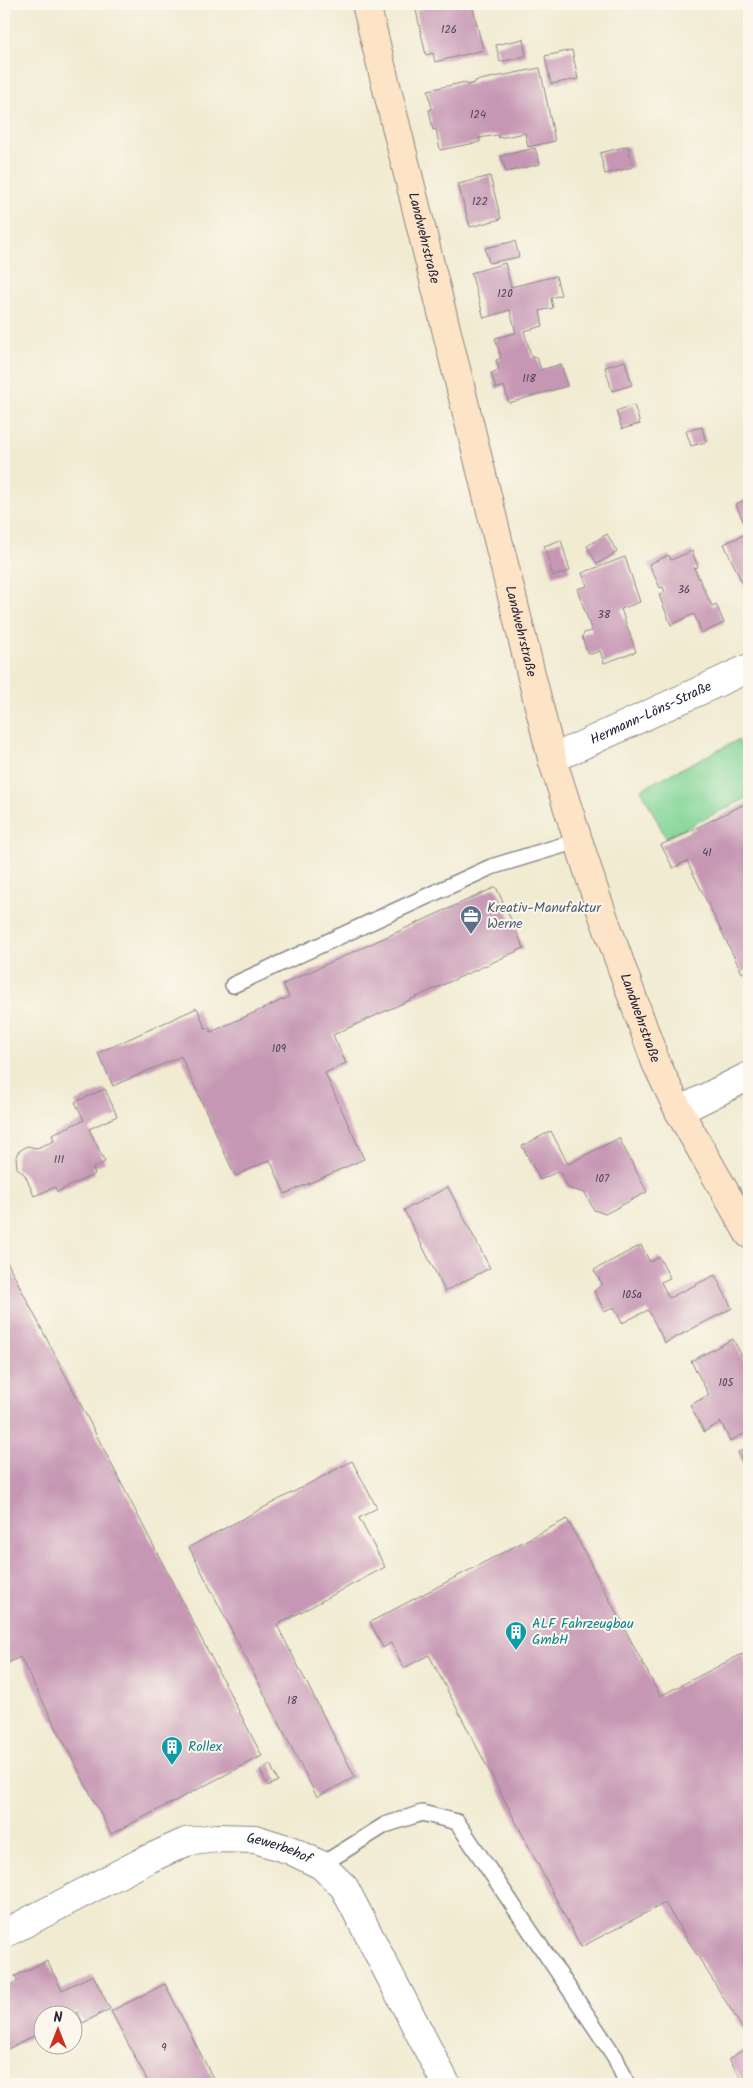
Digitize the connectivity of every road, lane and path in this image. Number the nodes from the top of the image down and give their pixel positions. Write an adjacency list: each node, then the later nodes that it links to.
1 (366, 4): 3 (street, Landwehrstraße)
2 (749, 668): 3 (street, Hermann-Löns-Straße)
3 (552, 759): 4 (street, Landwehrstraße)
4 (577, 841): 5 (lane); 7 (street, Landwehrstraße)
5 (233, 985)
6 (749, 1076): 7 (street)
7 (679, 1111): 8 (street, Landwehrstraße)
8 (749, 1234)
9 (321, 1865): 10 (street, Gewerbehof); 11 (street, Gewerbehof); 12 (lane)
10 (4, 1934)
11 (446, 2084)
12 (627, 2084)

